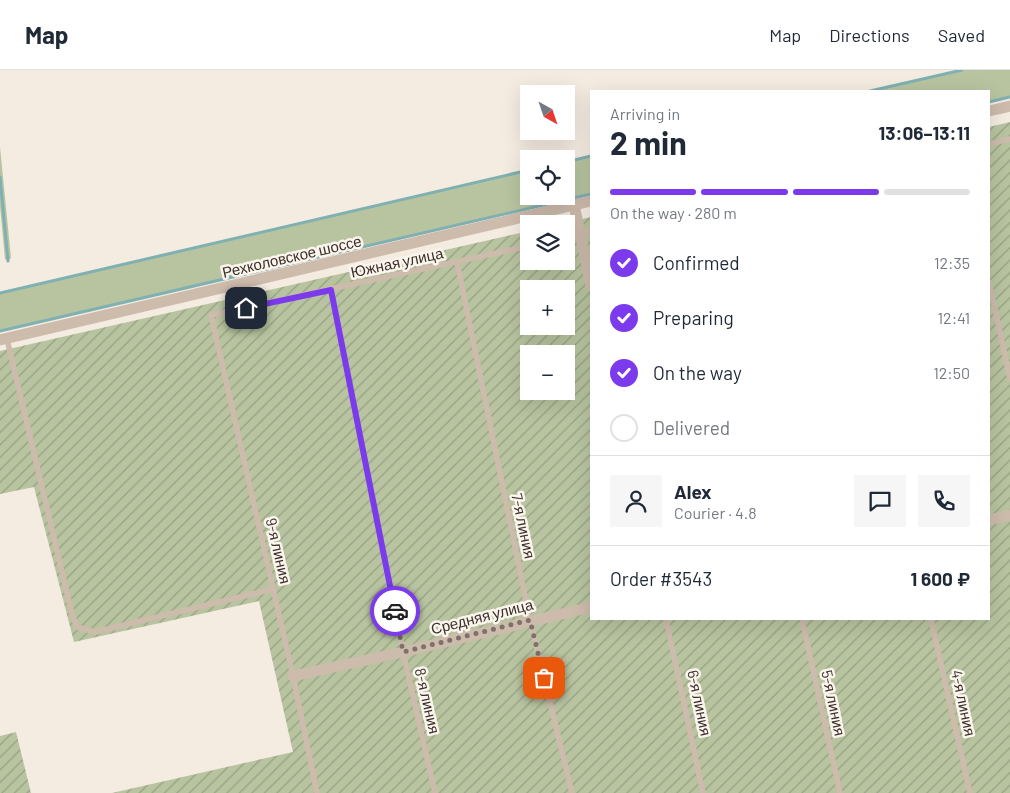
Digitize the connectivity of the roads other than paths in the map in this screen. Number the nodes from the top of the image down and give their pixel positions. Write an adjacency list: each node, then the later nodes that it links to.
1 (1010, 106): 2 (street)
2 (990, 111)
3 (1010, 139): 4 (lane)
4 (990, 144)
5 (590, 201): 7 (street, Рехколовское шоссе)
6 (574, 205): 8 (street); 15 (street, Рехколовское шоссе)
7 (575, 205)
8 (585, 232): 11 (street)
9 (520, 248): 10 (lane, Южная улица)
10 (457, 262): 13 (lane, Южная улица); 21 (lane, 7-я линия)
11 (590, 276)
12 (990, 287): 16 (lane)
13 (331, 290): 14 (lane, Южная улица); 25 (lane, 8-я линия)
14 (212, 315): 19 (lane, 9-я линия)
15 (3, 339): 19 (lane)
16 (1010, 379)
17 (1010, 515): 18 (street)
18 (990, 520)
19 (273, 589): 26 (lane, 9-я линия)
20 (590, 607): 21 (street, Средняя улица)
21 (530, 620): 25 (street, Средняя улица); 29 (lane, 7-я линия)
22 (666, 620): 30 (lane, 6-я линия)
23 (802, 620): 31 (lane, 5-я линия)
24 (932, 620): 32 (lane, 4-я линия)
25 (403, 652): 26 (street, Средняя улица); 28 (lane, 8-я линия)
26 (293, 676): 27 (lane, 9-я линия)
27 (317, 793)
28 (435, 793)
29 (572, 793)
30 (703, 793)
31 (840, 793)
32 (970, 793)

